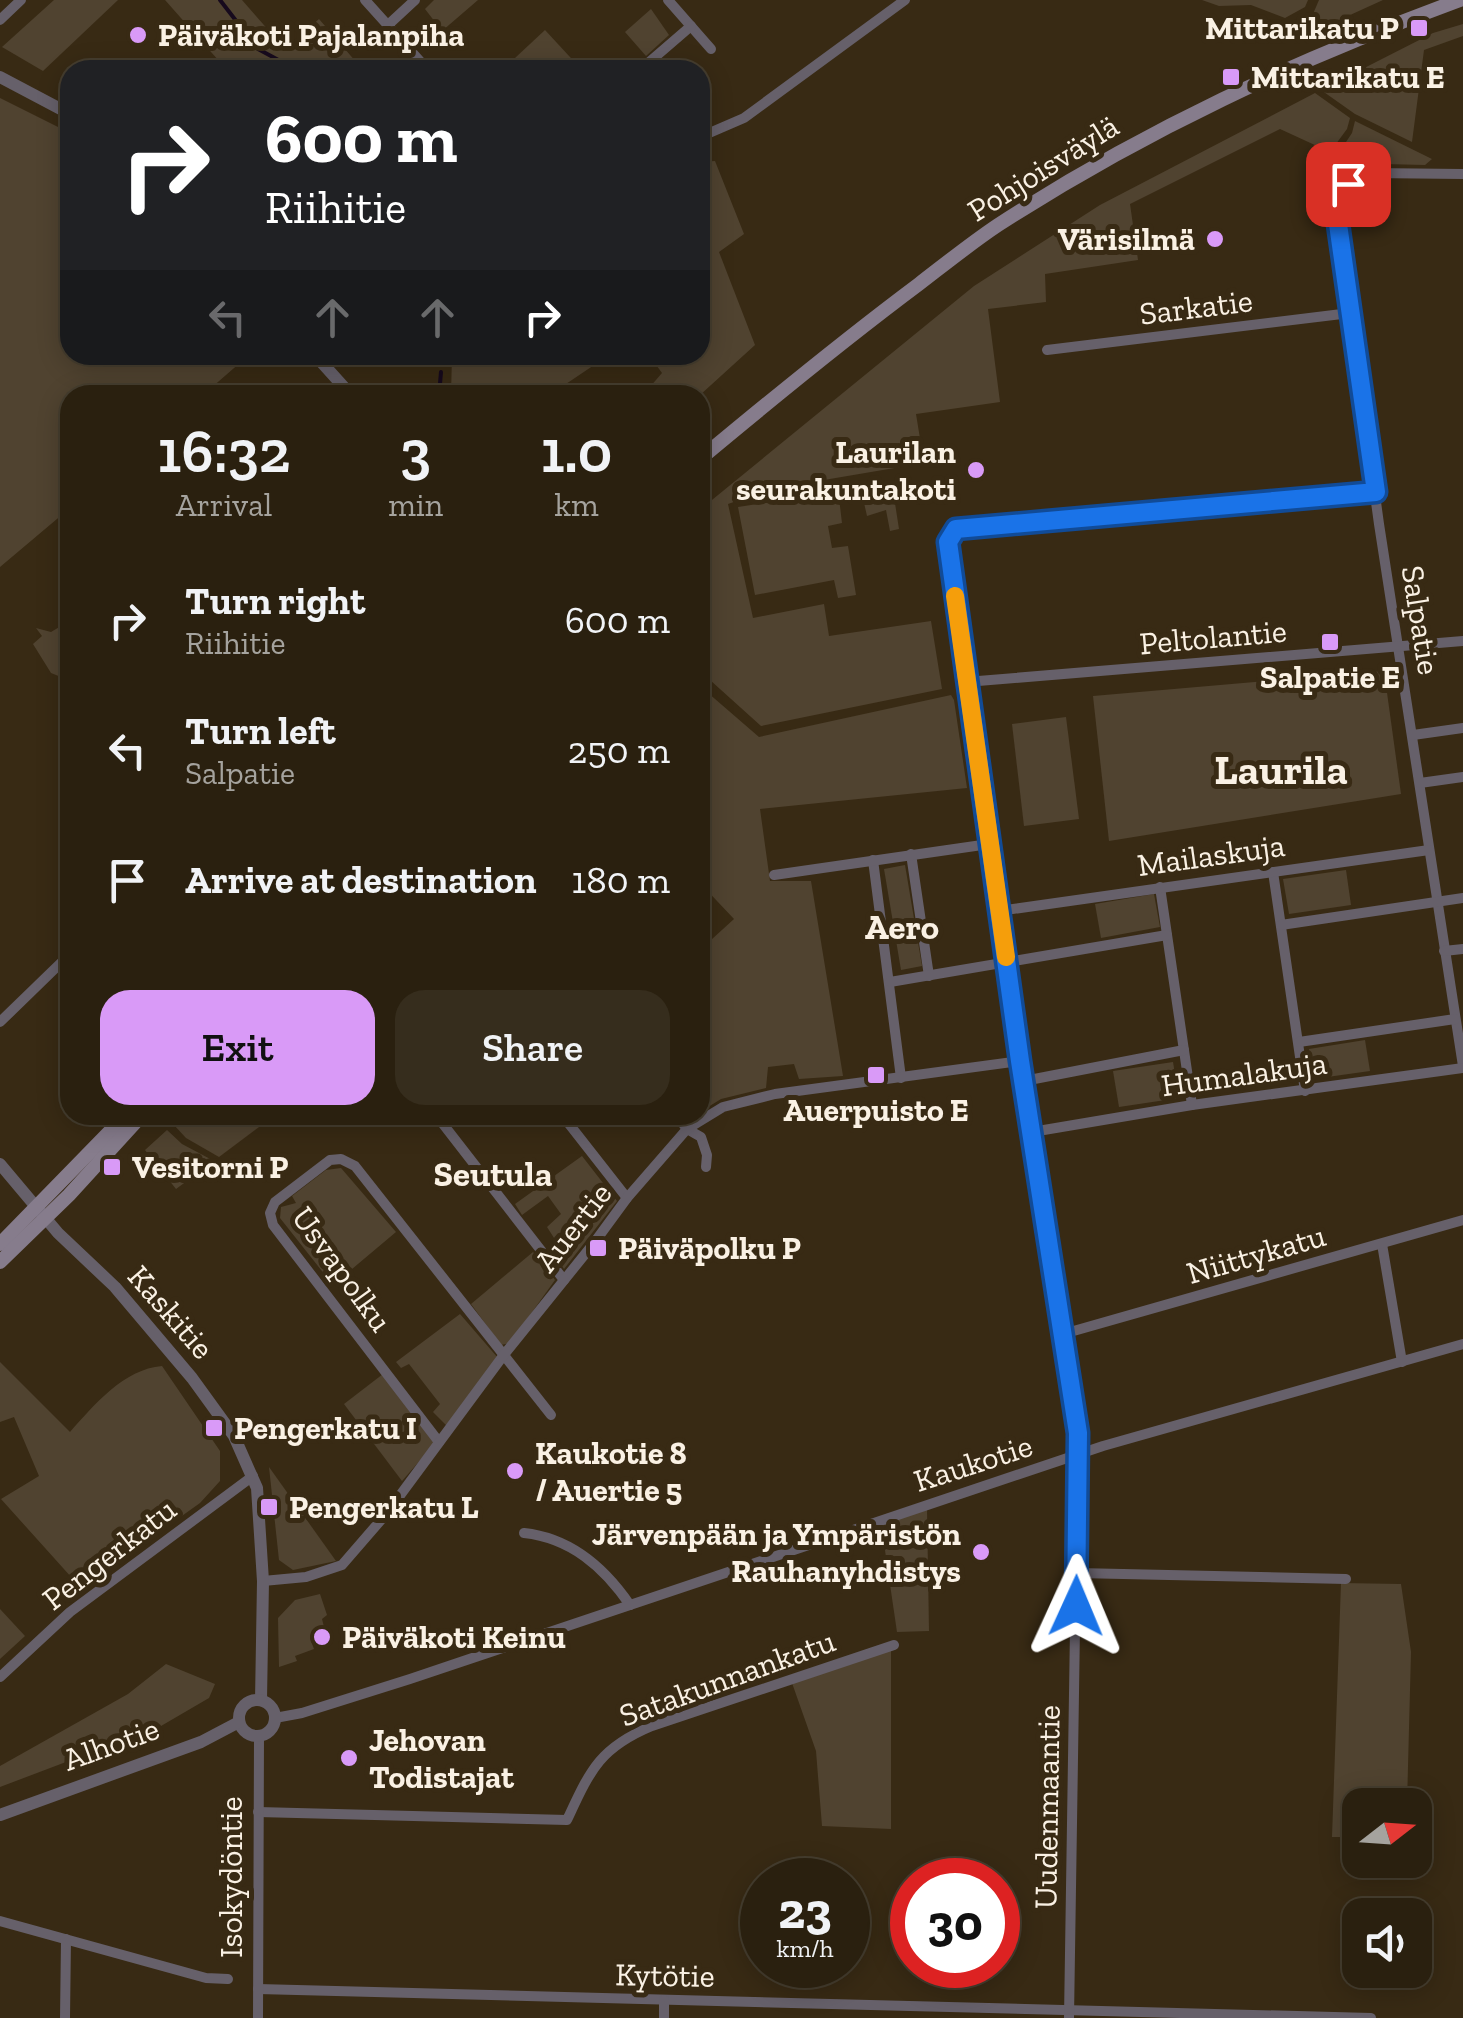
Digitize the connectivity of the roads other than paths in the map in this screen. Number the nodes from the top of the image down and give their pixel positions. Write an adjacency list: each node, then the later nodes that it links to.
1 (21, 0): 7 (street)
2 (365, 0): 8 (street)
3 (415, 0): 8 (street)
4 (668, 0): 9 (street)
5 (905, 0): 15 (street)
6 (1460, 0): 21 (main road, Pohjoisväylä)
7 (0, 20)
8 (388, 25): 11 (street)
9 (690, 26): 10 (street); 12 (street)
10 (711, 49)
11 (419, 60)
12 (651, 60)
13 (0, 77): 14 (street)
14 (60, 109)
15 (710, 133)
16 (1463, 174): 17 (street, Salpatie)
17 (1350, 313): 18 (street, Sarkatie); 22 (street, Salpatie)
18 (1046, 350)
19 (325, 365): 20 (street)
20 (342, 385)
21 (710, 451)
22 (1376, 492): 24 (street, Salpatie); 25 (street, Uudenmaantie)
23 (1463, 641): 24 (street, Peltolantie)
24 (1399, 647): 25 (street, Peltolantie); 27 (street, Salpatie)
25 (966, 682): 30 (street, Uudenmaantie)
26 (1463, 728): 27 (street)
27 (1414, 736): 29 (street, Salpatie)
28 (1463, 777): 29 (street)
29 (1420, 783): 31 (street, Salpatie)
30 (989, 844): 32 (street); 39 (street, Uudenmaantie)
31 (1430, 850): 34 (street, Mailaskuja); 38 (street, Salpatie)
32 (911, 854): 33 (street); 46 (street)
33 (872, 860): 35 (street); 47 (street)
34 (1274, 872): 36 (street, Mailaskuja); 40 (street)
35 (774, 875)
36 (1160, 887): 39 (street, Mailaskuja); 41 (street)
37 (1463, 898): 38 (street)
38 (1437, 902): 40 (street); 43 (street, Salpatie)
39 (999, 912): 44 (street, Uudenmaantie)
40 (1280, 925): 50 (street)
41 (1167, 935): 44 (street); 51 (street)
42 (1463, 948): 43 (street)
43 (1444, 952): 48 (street, Salpatie)
44 (1006, 963): 46 (street); 52 (street, Uudenmaantie)
45 (60, 964): 49 (street)
46 (929, 976): 47 (street)
47 (890, 982): 54 (street)
48 (1455, 1018): 50 (street); 53 (street, Salpatie)
49 (0, 1022)
50 (1299, 1042): 56 (street)
51 (1184, 1050): 55 (street); 57 (street)
52 (1020, 1061): 54 (street, Auertie); 55 (street, Uudenmaantie)
53 (1463, 1067): 56 (street, Humalakuja)
54 (901, 1078): 58 (street, Auertie)
55 (1024, 1081): 66 (street, Uudenmaantie)
56 (1305, 1090): 57 (street, Humalakuja)
57 (1192, 1105): 66 (street, Humalakuja)
58 (710, 1115)
59 (117, 1125): 70 (main road)
60 (132, 1125): 70 (main road)
61 (444, 1125): 75 (street)
62 (570, 1125): 69 (street)
63 (683, 1125): 65 (street)
64 (693, 1125): 65 (street, Auertie)
65 (686, 1129): 68 (street); 69 (street, Auertie)
66 (1032, 1132): 76 (street, Uudenmaantie)
67 (0, 1164): 70 (street, Kaskitie)
68 (706, 1168)
69 (627, 1198): 75 (street, Auertie)
70 (40, 1213): 72 (main road); 74 (main road); 83 (street, Kaskitie)
71 (1463, 1220): 73 (street, Niittykatu)
72 (0, 1244)
73 (1382, 1244): 76 (street, Niittykatu); 79 (street)
74 (0, 1262)
75 (564, 1280): 78 (street, Auertie)
76 (1063, 1334): 82 (street, Uudenmaantie)
77 (1463, 1344): 79 (street, Kaukotie)
78 (503, 1356): 80 (street); 81 (street, Auertie); 81 (street, Usvapolku)
79 (1402, 1362): 82 (street, Kaukotie)
80 (551, 1415)
81 (440, 1442): 87 (street, Auertie)
82 (1078, 1455): 85 (street, Uudenmaantie); 88 (street, Kaukotie)
83 (253, 1476): 87 (street, Kaskitie); 90 (street, Pengerkatu)
84 (524, 1533): 88 (street)
85 (1077, 1574): 86 (street); 102 (street, Uudenmaantie)
86 (1346, 1579)
87 (262, 1582): 91 (street)
88 (630, 1604): 92 (street, Kaukotie)
89 (894, 1645): 95 (street, Satakunnankatu)
90 (0, 1677)
91 (261, 1700): 92 (street); 93 (street)
92 (276, 1718): 94 (street)
93 (239, 1722): 94 (street); 96 (street, Alhotie)
94 (260, 1736): 95 (street, Isokydöntie)
95 (258, 1812): 100 (street, Isokydöntie)
96 (0, 1815)
97 (0, 1921): 98 (street)
98 (66, 1939): 99 (street); 103 (street)
99 (228, 1980)
100 (258, 1988): 101 (street, Kytötie); 104 (street, Isokydöntie)
101 (664, 2000): 102 (street, Kytötie); 105 (street)
102 (1069, 2014): 106 (street, Kytötie)
103 (65, 2018)
104 (258, 2018)
105 (664, 2018)
106 (1371, 2018)

